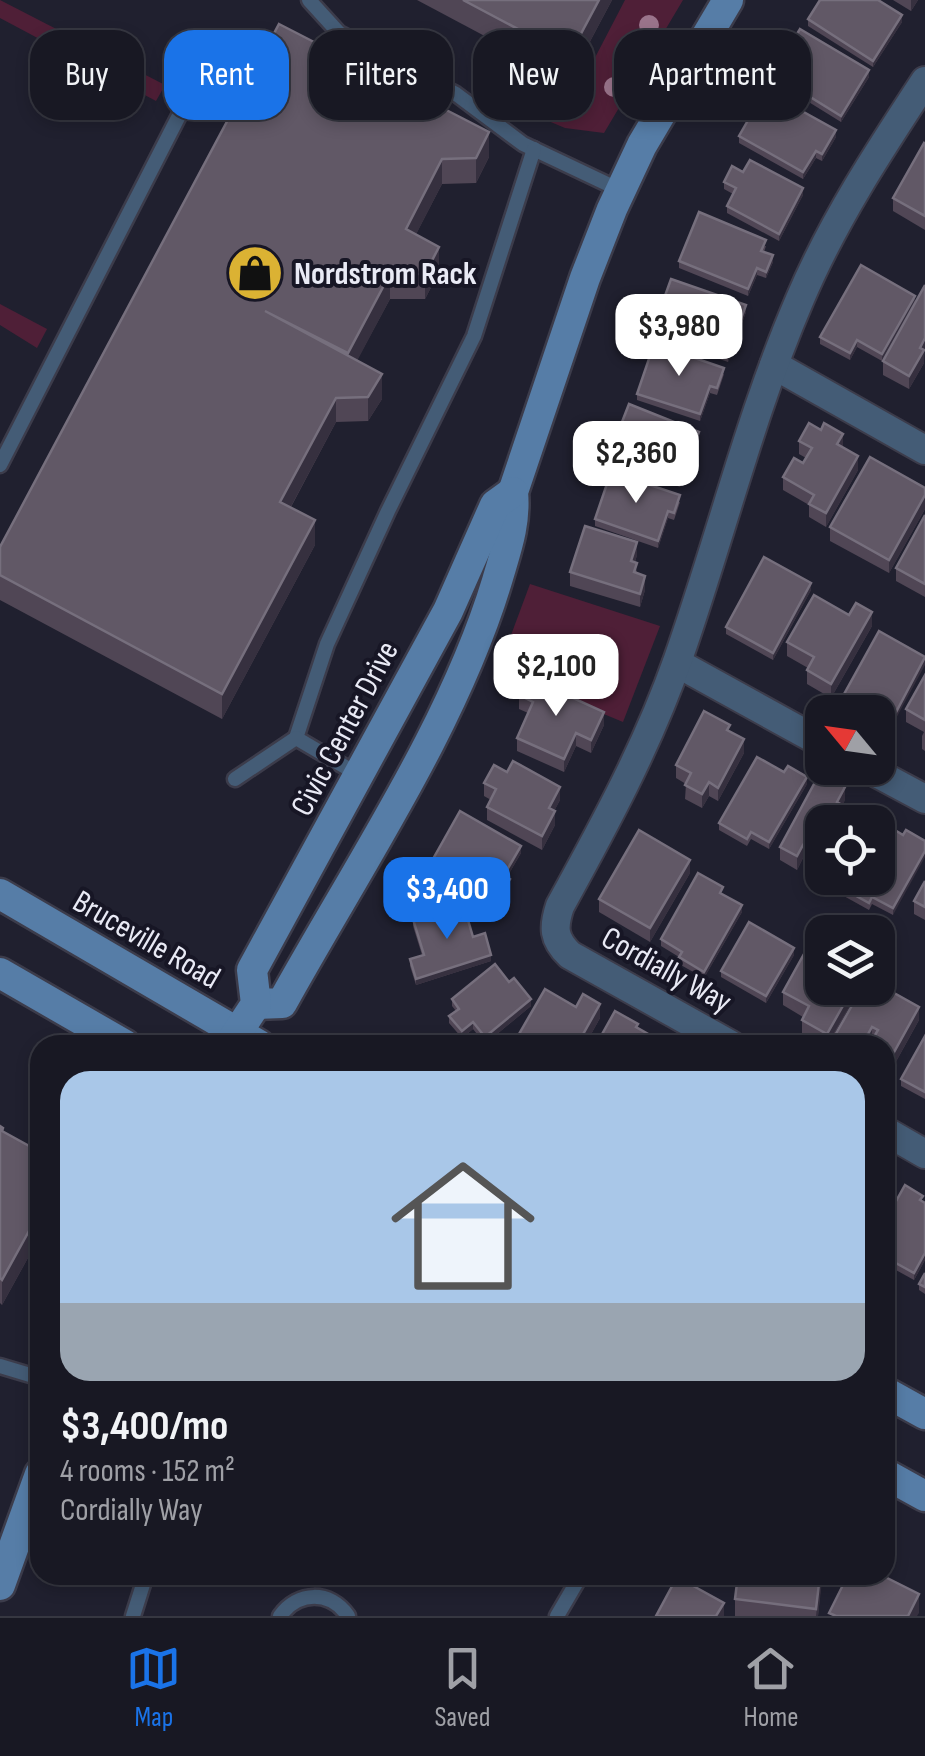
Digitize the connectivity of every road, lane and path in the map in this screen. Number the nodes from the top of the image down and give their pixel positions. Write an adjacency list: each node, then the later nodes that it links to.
1 (309, 0): 5 (lane)
2 (728, 0): 6 (street, Civic Center Drive)
3 (922, 91): 7 (street, Cordially Way)
4 (176, 120): 9 (lane)
5 (534, 149): 6 (lane); 13 (lane)
6 (620, 191): 10 (street, Civic Center Drive)
7 (774, 365): 8 (street); 11 (street, Cordially Way)
8 (925, 450)
9 (0, 466)
10 (513, 492): 14 (street, Civic Center Drive); 20 (street, Civic Center Drive)
11 (677, 663): 12 (street); 24 (street, Cordially Way)
12 (805, 734)
13 (296, 738): 14 (lane); 15 (lane)
14 (360, 775): 20 (street, Civic Center Drive)
15 (234, 779)
16 (895, 783): 17 (street)
17 (925, 799)
18 (0, 894): 22 (street, Bruceville Road)
19 (0, 973): 21 (street)
20 (256, 1004): 23 (street, Civic Center Drive)
21 (108, 1035)
22 (232, 1035)
23 (244, 1035)
24 (713, 1035)
25 (895, 1137): 26 (street)
26 (925, 1154)
27 (0, 1366): 28 (lane)
28 (30, 1375)
29 (895, 1398): 30 (street)
30 (925, 1414)
31 (895, 1480): 32 (street)
32 (925, 1496)
33 (30, 1502): 34 (street)
34 (0, 1585)
35 (143, 1585): 37 (lane)
36 (575, 1585): 40 (lane)
37 (133, 1616)
38 (280, 1616): 39 (lane)
39 (348, 1616)
40 (558, 1616)

